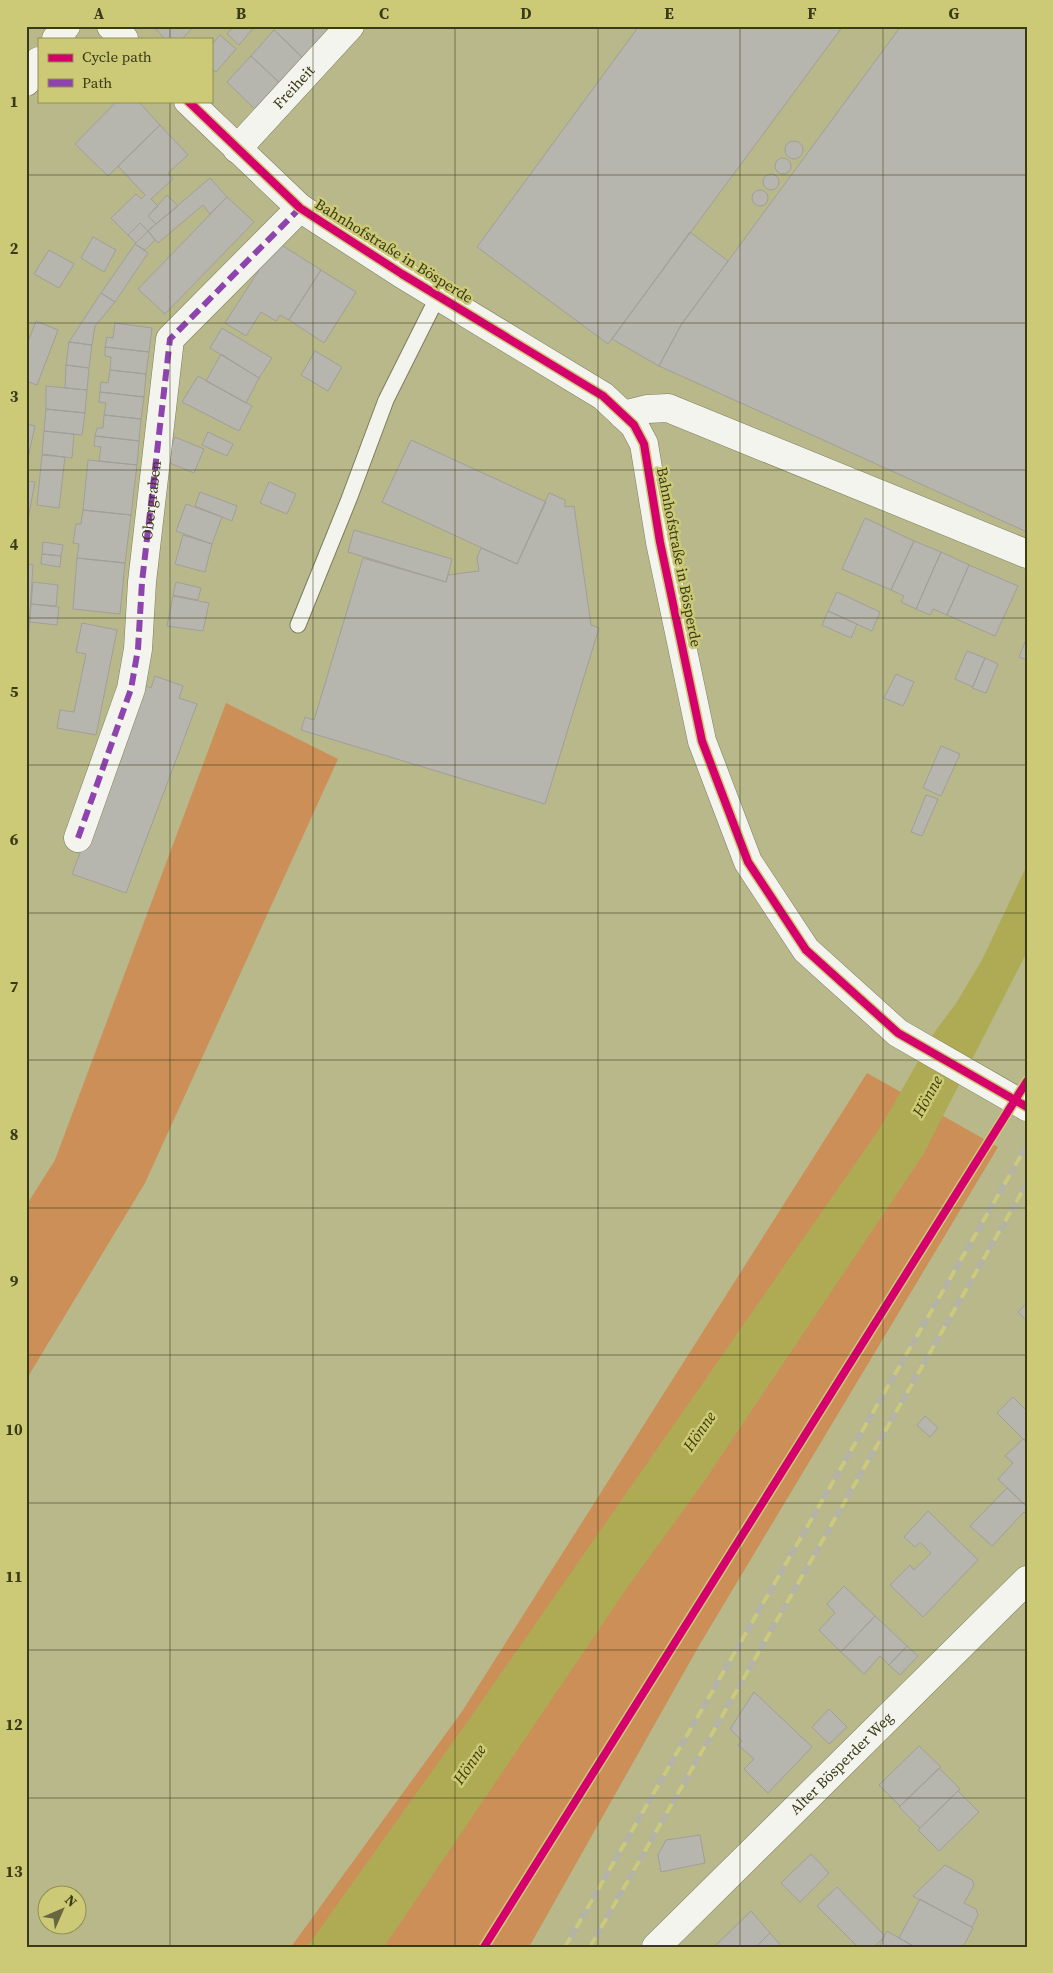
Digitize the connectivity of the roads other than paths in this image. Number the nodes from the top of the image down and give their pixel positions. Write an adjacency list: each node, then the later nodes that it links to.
1 (66, 26): 4 (street)
2 (111, 26): 5 (street)
3 (350, 26): 9 (street, Freiheit)
4 (57, 38)
5 (123, 38)
6 (38, 63): 7 (street)
7 (26, 82)
8 (189, 102): 9 (street, Bahnhofstraße in Bösperde)
9 (238, 149): 10 (street, Bahnhofstraße in Bösperde)
10 (300, 208): 11 (street, Bahnhofstraße in Bösperde); 15 (street, Obergraben)
11 (438, 296): 12 (street, Bahnhofstraße in Bösperde); 14 (lane)
12 (623, 415): 13 (street); 16 (street, Bahnhofstraße in Bösperde)
13 (1027, 554)
14 (298, 625)
15 (78, 838)
16 (1027, 1107)
17 (1027, 1580): 18 (street, Alter Bösperder Weg)
18 (656, 1947)

